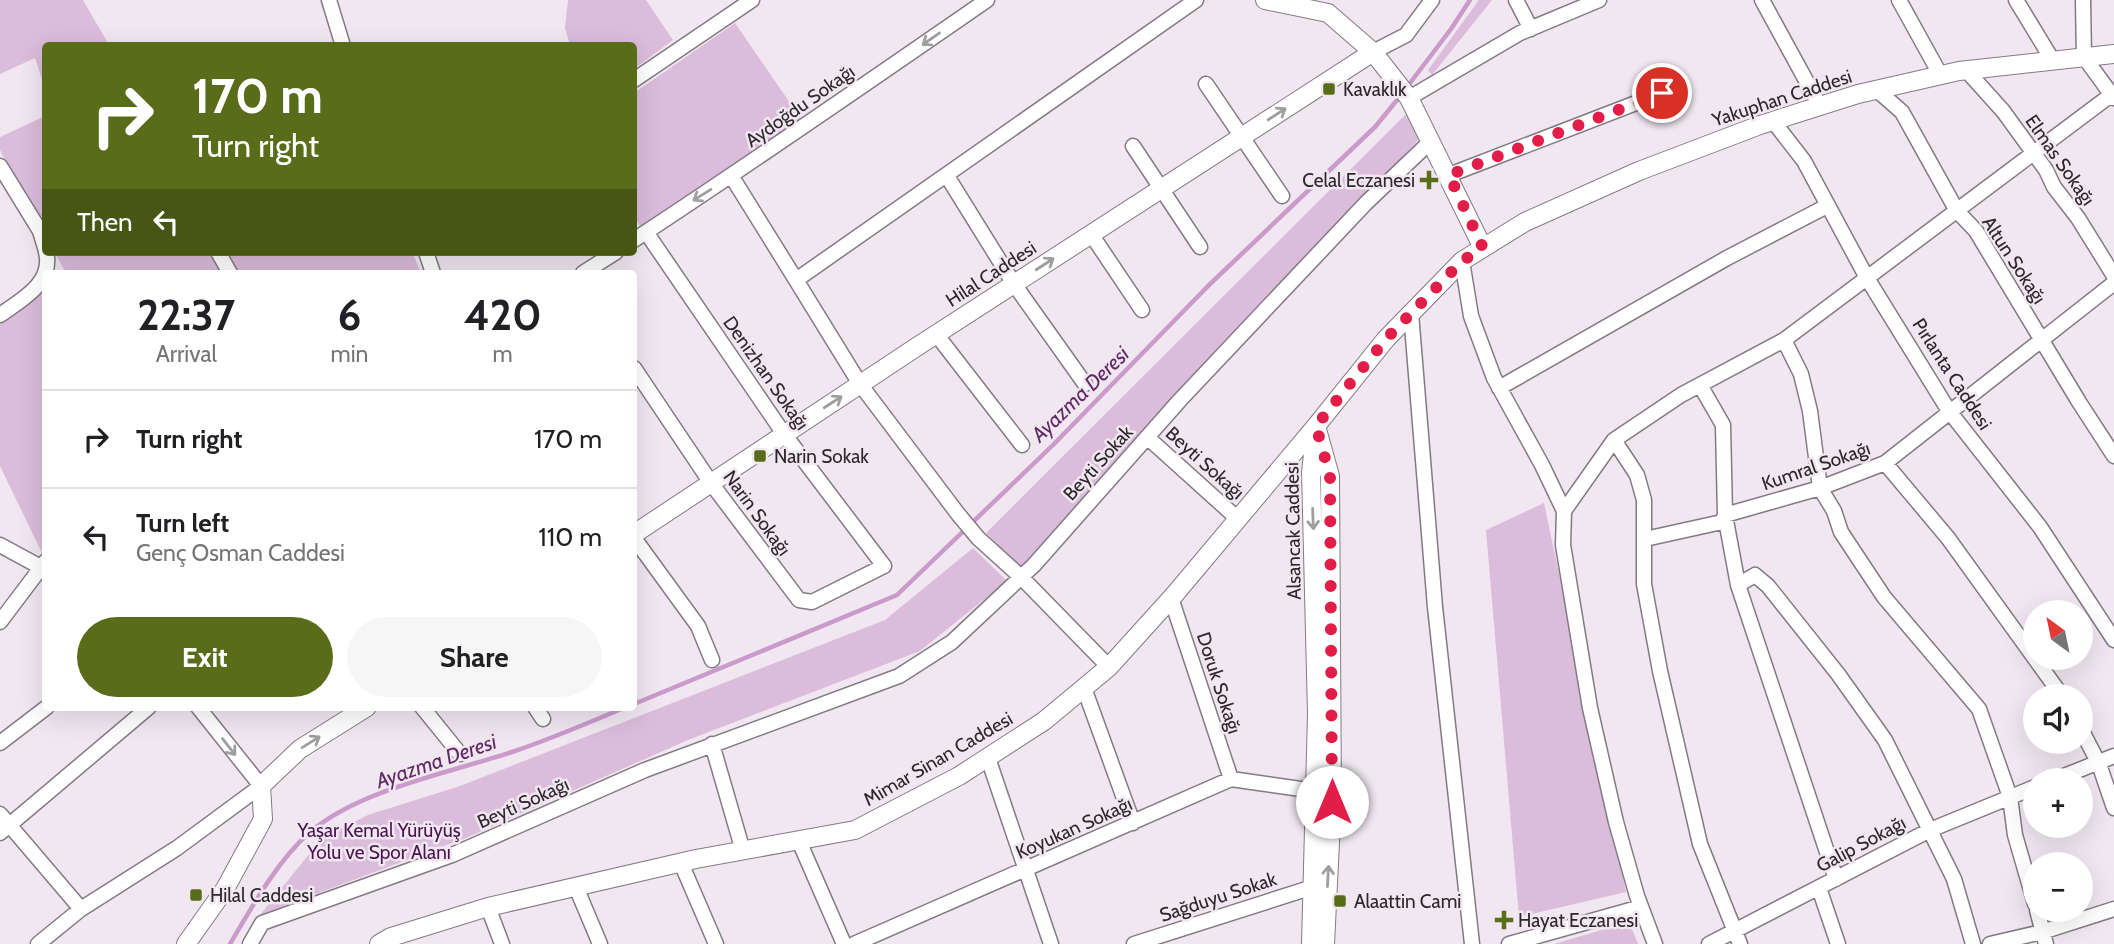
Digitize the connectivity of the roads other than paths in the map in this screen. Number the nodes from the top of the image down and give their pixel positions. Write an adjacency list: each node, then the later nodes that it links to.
1 (329, 0): 15 (street)
2 (752, 0): 22 (street)
3 (987, 0): 37 (street, Aydoğdu Sokağı, one-way to 37)
4 (1196, 0): 36 (street)
5 (1265, 0): 13 (street)
6 (1433, 0): 16 (street)
7 (1516, 0): 14 (street)
8 (1599, 0): 14 (street)
9 (1762, 0): 28 (street)
10 (1899, 0): 21 (street)
11 (2016, 0): 19 (street)
12 (2083, 0): 18 (street)
13 (1329, 7): 16 (street)
14 (1531, 29): 24 (street)
15 (342, 42)
16 (1373, 52): 24 (street); 30 (street, Hilal Caddesi, one-way to 16)
17 (2114, 54): 18 (street, Yakuphan Caddesi)
18 (2084, 57): 19 (street, Yakuphan Caddesi); 27 (street)
19 (2053, 61): 20 (street, Yakuphan Caddesi)
20 (1967, 71): 21 (street, Yakuphan Caddesi); 33 (street, Elmas Sokağı)
21 (1941, 76): 25 (street, Yakuphan Caddesi)
22 (637, 78)
23 (1206, 84): 30 (street)
24 (1403, 90): 31 (street)
25 (1877, 90): 28 (street, Yakuphan Caddesi); 41 (street, Altun Sokağı)
26 (1662, 93): 35 (street)
27 (2113, 96): 33 (street)
28 (1820, 106): 29 (street, Yakuphan Caddesi)
29 (1773, 121): 40 (street, Pırlanta Caddesi); 47 (street, Yakuphan Caddesi)
30 (1241, 137): 38 (street, Hilal Caddesi); 39 (street)
31 (1431, 141): 35 (street); 71 (street, Beyti Sokak)
32 (1133, 146): 38 (street)
33 (2033, 155): 41 (street); 51 (street, Elmas Sokağı)
34 (0, 166): 44 (street)
35 (1449, 175): 47 (street)
36 (947, 176): 54 (street); 56 (street)
37 (732, 177): 42 (street, Aydoğdu Sokağı, one-way to 42); 54 (street)
38 (1162, 188): 43 (street, Hilal Caddesi); 46 (street)
39 (1282, 196)
40 (1827, 206): 53 (street, Pırlanta Caddesi); 67 (street)
41 (1957, 211): 53 (street); 61 (street, Altun Sokağı)
42 (646, 232): 45 (street, Aydoğdu Sokağı); 70 (street, Denizhan Sokağı)
43 (1091, 234): 56 (street, Hilal Caddesi, one-way to 43); 57 (street)
44 (42, 238)
45 (637, 238)
46 (1200, 247)
47 (1483, 248): 49 (street, Yakuphan Caddesi)
48 (609, 256): 50 (street)
49 (1462, 261): 58 (street, Yakuphan Caddesi); 67 (street)
50 (588, 270)
51 (2114, 276)
52 (42, 277): 59 (street)
53 (1867, 278): 62 (street); 68 (street, Pırlanta Caddesi)
54 (796, 281): 64 (street)
55 (2114, 283): 61 (street, Kumral Sokağı)
56 (1014, 284): 60 (street, Hilal Caddesi); 65 (street)
57 (1142, 310)
58 (1411, 313): 69 (street, Mimar Sinan Caddesi); 148 (street)
59 (0, 315)
60 (936, 334): 64 (street, Hilal Caddesi); 73 (street)
61 (2041, 339): 68 (street, Kumral Sokağı); 74 (street, Altun Sokağı)
62 (1784, 340): 66 (street); 77 (street)
63 (637, 372): 76 (street, Narin Sokağı)
64 (860, 384): 70 (street, Hilal Caddesi, one-way to 64); 88 (street)
65 (1085, 384)
66 (1700, 385): 72 (street); 79 (street)
67 (1499, 388): 78 (street)
68 (1949, 411): 75 (street, Kumral Sokağı); 92 (street, Pırlanta Caddesi)
69 (1316, 426): 80 (street, Mimar Sinan Caddesi); 113 (street, Alsancak Caddesi, one-way to 113); 147 (street, Alsancak Caddesi, one-way to 69)
70 (784, 434): 76 (street, Hilal Caddesi); 86 (street, Denizhan Sokağı)
71 (1147, 437): 80 (street, Beyti Sokağı); 88 (street, Beyti Sokak)
72 (1614, 440): 78 (street); 82 (street)
73 (1022, 445)
74 (2114, 456)
75 (1885, 463): 77 (street, Kumral Sokağı); 95 (street)
76 (711, 483): 81 (street, Hilal Caddesi); 86 (street, Narin Sokağı)
77 (1820, 488): 79 (street, Kumral Sokağı); 115 (street)
78 (1564, 510): 130 (street)
79 (1726, 515): 82 (street, Kumral Sokağı); 89 (street)
80 (1238, 519): 90 (street, Mimar Sinan Caddesi)
81 (637, 534)
82 (1645, 539): 133 (street)
83 (637, 540): 93 (street)
84 (0, 545): 85 (street)
85 (42, 565)
86 (884, 566)
87 (42, 569): 91 (street)
88 (1021, 577): 94 (street); 102 (street, Beyti Sokak)
89 (1738, 584): 119 (street); 125 (street)
90 (1171, 598): 94 (street, Mimar Sinan Caddesi); 111 (street, Doruk Sokağı)
91 (0, 622)
92 (2114, 640)
93 (712, 660)
94 (1109, 667): 96 (street, Mimar Sinan Caddesi)
95 (2053, 684)
96 (1084, 688): 108 (street, Mimar Sinan Caddesi); 117 (street)
97 (42, 711): 103 (street)
98 (144, 711): 118 (street)
99 (201, 711): 112 (street, one-way to 112)
100 (361, 711): 112 (street, one-way to 100)
101 (425, 711): 106 (street)
102 (741, 733): 104 (street, Beyti Sokağı)
103 (0, 743)
104 (712, 744): 121 (street); 138 (street, Beyti Sokağı)
105 (2093, 752): 109 (street)
106 (460, 754)
107 (2114, 756): 109 (street)
108 (988, 758): 120 (street, Mimar Sinan Caddesi); 124 (street)
109 (2099, 764): 110 (street); 116 (street)
110 (2088, 768)
111 (1231, 779): 113 (street); 117 (street, Koyukan Sokağı)
112 (261, 786): 131 (street); 137 (street)
113 (1315, 791): 127 (street, Alsancak Caddesi)
114 (2023, 792): 115 (street, Galip Sokağı)
115 (2010, 797): 119 (street, Galip Sokağı); 123 (street)
116 (2114, 808)
117 (1133, 823): 124 (street, Koyukan Sokağı)
118 (3, 824): 131 (street)
119 (1930, 830): 125 (street, Galip Sokağı); 153 (street)
120 (799, 841): 121 (street, Mimar Sinan Caddesi); 142 (street)
121 (743, 851): 122 (street, Mimar Sinan Caddesi)
122 (681, 863): 126 (street, Mimar Sinan Caddesi); 141 (street)
123 (2023, 863)
124 (1026, 871): 143 (street, Koyukan Sokağı); 144 (street)
125 (1836, 879): 128 (street, Galip Sokağı)
126 (576, 887): 129 (street, Mimar Sinan Caddesi); 140 (street)
127 (1313, 887): 145 (street, Sağduyu Sokak); 146 (street, Alsancak Caddesi)
128 (1819, 888): 133 (street, Galip Sokağı); 152 (street)
129 (488, 907): 135 (street, Mimar Sinan Caddesi); 139 (street)
130 (1642, 907): 149 (street); 150 (street)
131 (81, 909): 136 (street)
132 (2114, 909): 134 (street)
133 (1738, 938): 151 (street, Galip Sokağı)
134 (2044, 938): 154 (street)
135 (382, 943)
136 (38, 944)
137 (186, 944)
138 (250, 944)
139 (502, 944)
140 (600, 944)
141 (716, 944)
142 (844, 944)
143 (854, 944)
144 (1051, 944)
145 (1135, 944)
146 (1311, 944)
147 (1325, 944)
148 (1472, 944)
149 (1510, 944)
150 (1656, 944)
151 (1709, 944)
152 (1838, 944)
153 (1973, 944)
154 (1990, 944)

